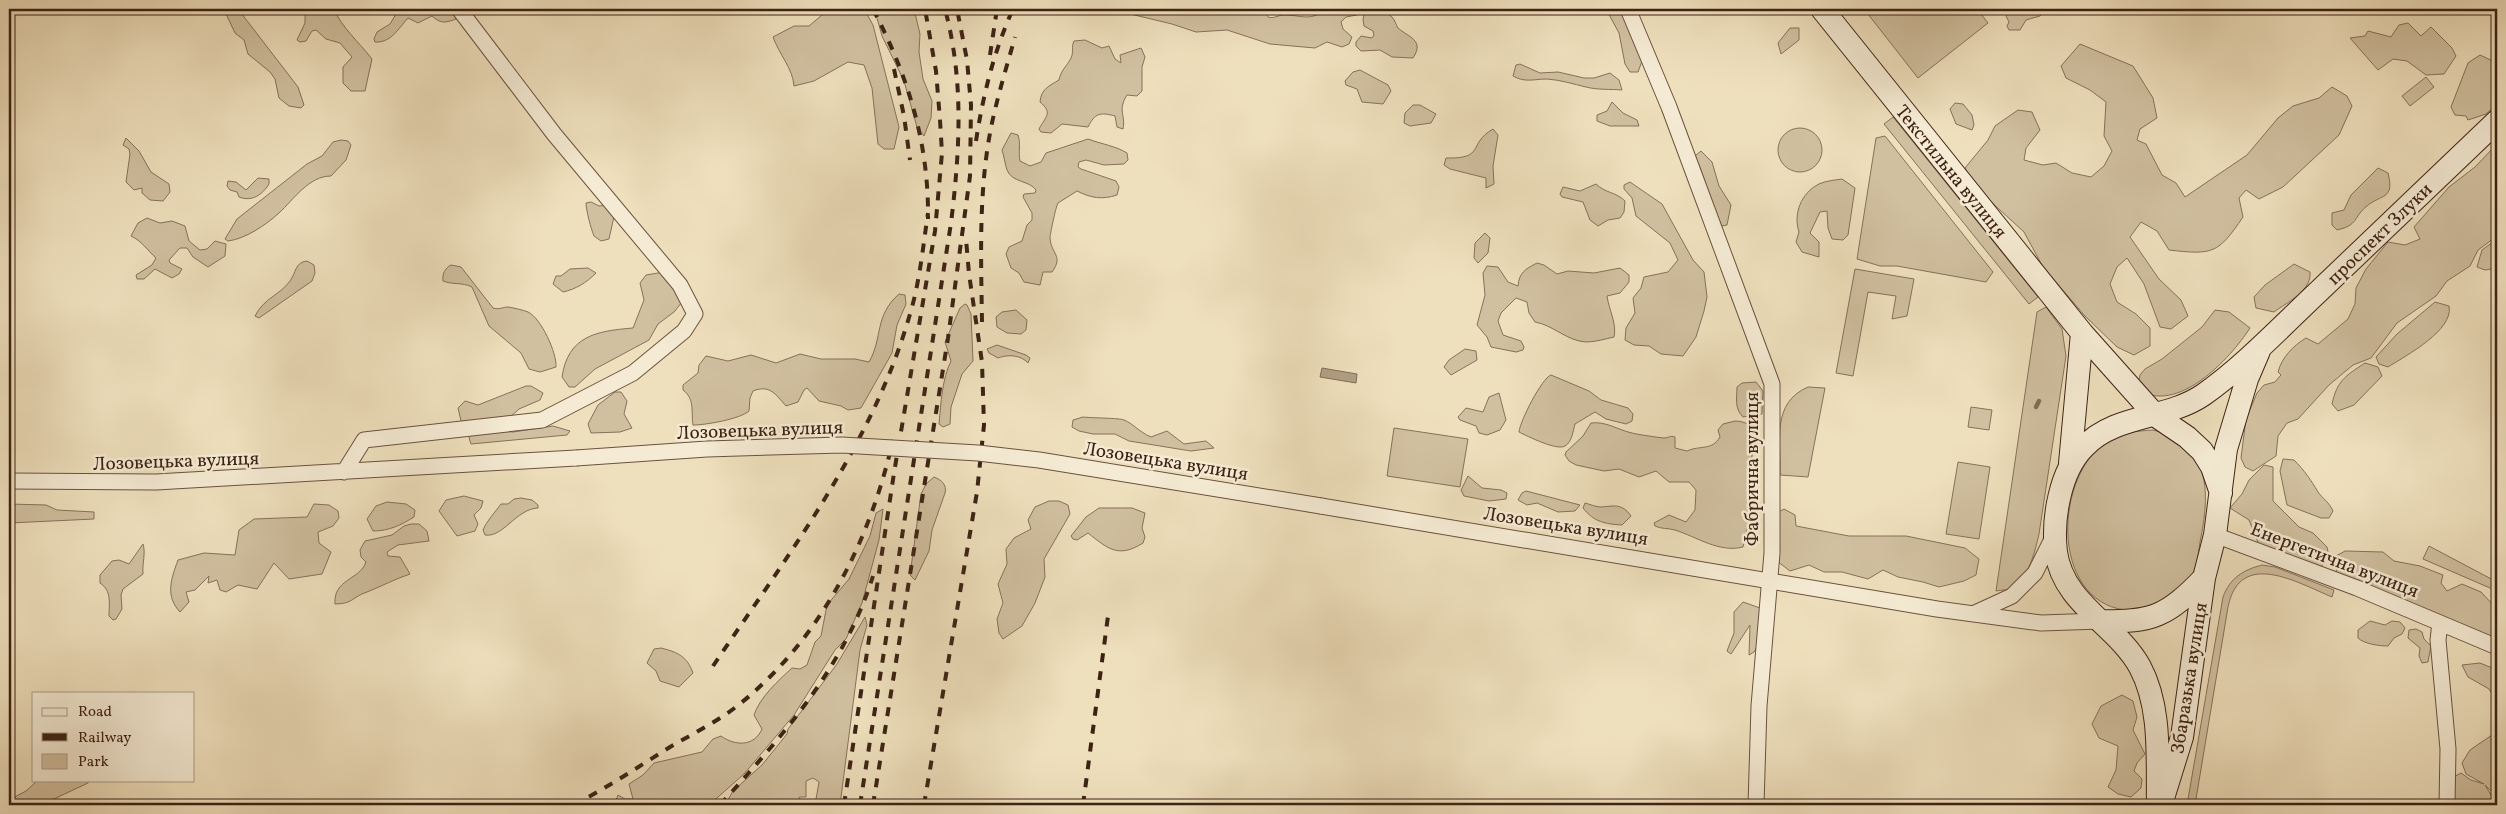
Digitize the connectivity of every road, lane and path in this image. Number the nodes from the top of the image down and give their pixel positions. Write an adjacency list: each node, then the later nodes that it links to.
1 (458, 9): 9 (street)
2 (1628, 9): 15 (street, Фабрична вулиця)
3 (1822, 9): 5 (main road, Текстильна вулиця)
4 (2497, 121): 6 (main road, проспект Злуки)
5 (2082, 333): 7 (main road, Текстильна вулиця); 8 (main road)
6 (2262, 346): 7 (main road, проспект Злуки); 11 (main road, проспект Злуки)
7 (2156, 416): 8 (main road, проспект Злуки); 11 (main road, Текстильна вулиця)
8 (2070, 463): 12 (main road, Збаразька вулиця)
9 (344, 472): 10 (street, Лозовецька вулиця); 15 (street, Лозовецька вулиця, bridge)
10 (9, 482)
11 (2221, 493): 13 (main road, проспект Злуки)
12 (2054, 533): 16 (street); 17 (main road, Збаразька вулиця)
13 (2215, 535): 14 (main road, Збаразька вулиця); 18 (street, Енергетична вулиця)
14 (2204, 578): 17 (main road); 21 (main road, Збаразька вулиця)
15 (1769, 580): 16 (street, Лозовецька вулиця); 20 (street, Фабрична вулиця)
16 (1975, 613): 17 (street, Лозовецька вулиця)
17 (2101, 620): 21 (main road, Збаразька вулиця)
18 (2440, 623): 19 (street, Енергетична вулиця); 22 (street)
19 (2497, 647)
20 (1756, 805)
21 (2160, 805)
22 (2446, 805)

